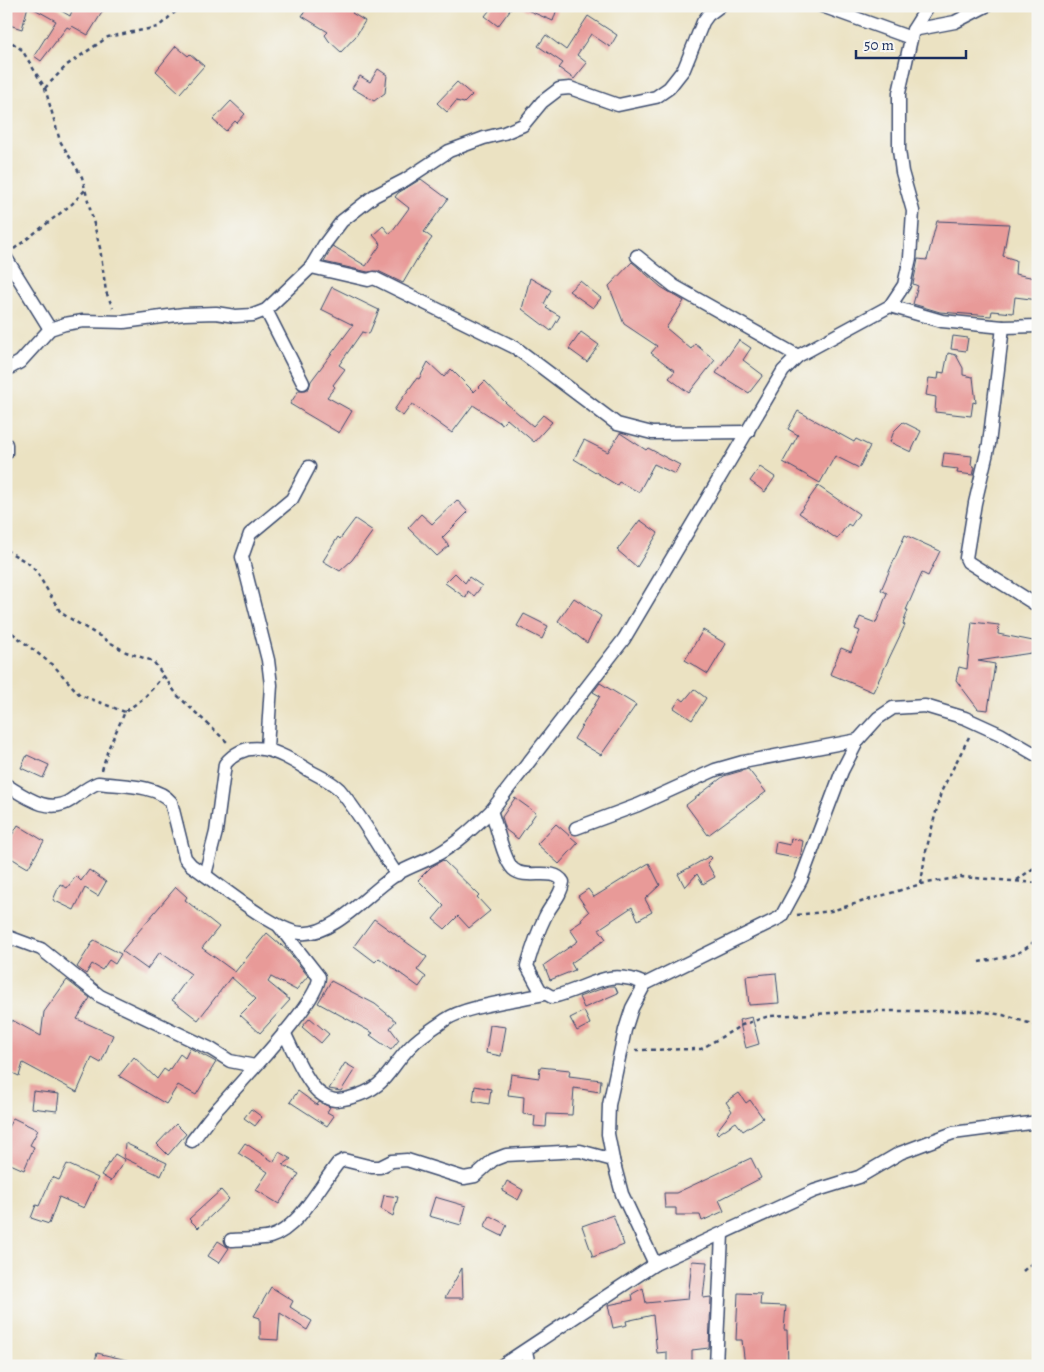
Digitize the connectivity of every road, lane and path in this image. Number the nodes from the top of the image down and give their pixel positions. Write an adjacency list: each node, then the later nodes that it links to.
1 (182, 6): 8 (path)
2 (720, 6): 12 (street)
3 (822, 6): 6 (street)
4 (928, 6): 6 (street)
5 (986, 6): 6 (street)
6 (912, 34): 13 (street)
7 (6, 38): 8 (path)
8 (45, 88): 9 (path)
9 (86, 188): 10 (path); 15 (path)
10 (6, 256): 18 (street)
11 (638, 256): 19 (street)
12 (311, 267): 14 (street); 22 (street)
13 (890, 306): 17 (street); 19 (street)
14 (266, 310): 15 (street); 21 (street)
15 (124, 322): 18 (street)
16 (1038, 326): 17 (street)
17 (1003, 327): 27 (street)
18 (50, 329): 20 (street)
19 (798, 356): 22 (street)
20 (6, 370)
21 (304, 383)
22 (748, 432): 38 (street)
23 (6, 444): 24 (street)
24 (6, 453)
25 (309, 467): 33 (street)
26 (6, 550): 29 (path)
27 (1038, 606)
28 (6, 628): 30 (path)
29 (164, 675): 30 (path); 34 (path)
30 (125, 712): 36 (path)
31 (976, 723): 32 (street); 35 (street); 45 (path)
32 (858, 740): 39 (street); 46 (street)
33 (268, 748): 34 (street); 41 (street)
34 (242, 752): 42 (street)
35 (1038, 756)
36 (98, 783): 37 (street); 42 (street)
37 (6, 785)
38 (491, 811): 41 (street); 52 (street)
39 (576, 828)
40 (1038, 865): 43 (path)
41 (397, 874): 47 (street)
42 (205, 875): 47 (street)
43 (1017, 880): 44 (path); 45 (path)
44 (1038, 883)
45 (921, 884): 46 (path)
46 (781, 917): 51 (street)
47 (279, 926): 54 (street)
48 (6, 936): 56 (street)
49 (1038, 936): 50 (path)
50 (979, 962)
51 (645, 984): 52 (street); 55 (street)
52 (544, 994): 54 (street)
53 (1038, 1026): 55 (path)
54 (284, 1032): 56 (street)
55 (620, 1050): 59 (street)
56 (255, 1066): 58 (street)
57 (1038, 1122): 60 (street)
58 (192, 1142)
59 (612, 1160): 61 (street); 63 (street)
60 (722, 1234): 63 (street); 68 (street)
61 (230, 1240)
62 (1038, 1258): 64 (path)
63 (655, 1264): 65 (street)
64 (1023, 1271)
65 (526, 1351): 66 (street); 67 (street)
66 (501, 1366)
67 (529, 1366)
68 (716, 1366)
69 (973, 1366): 70 (path)
70 (1012, 1366)

